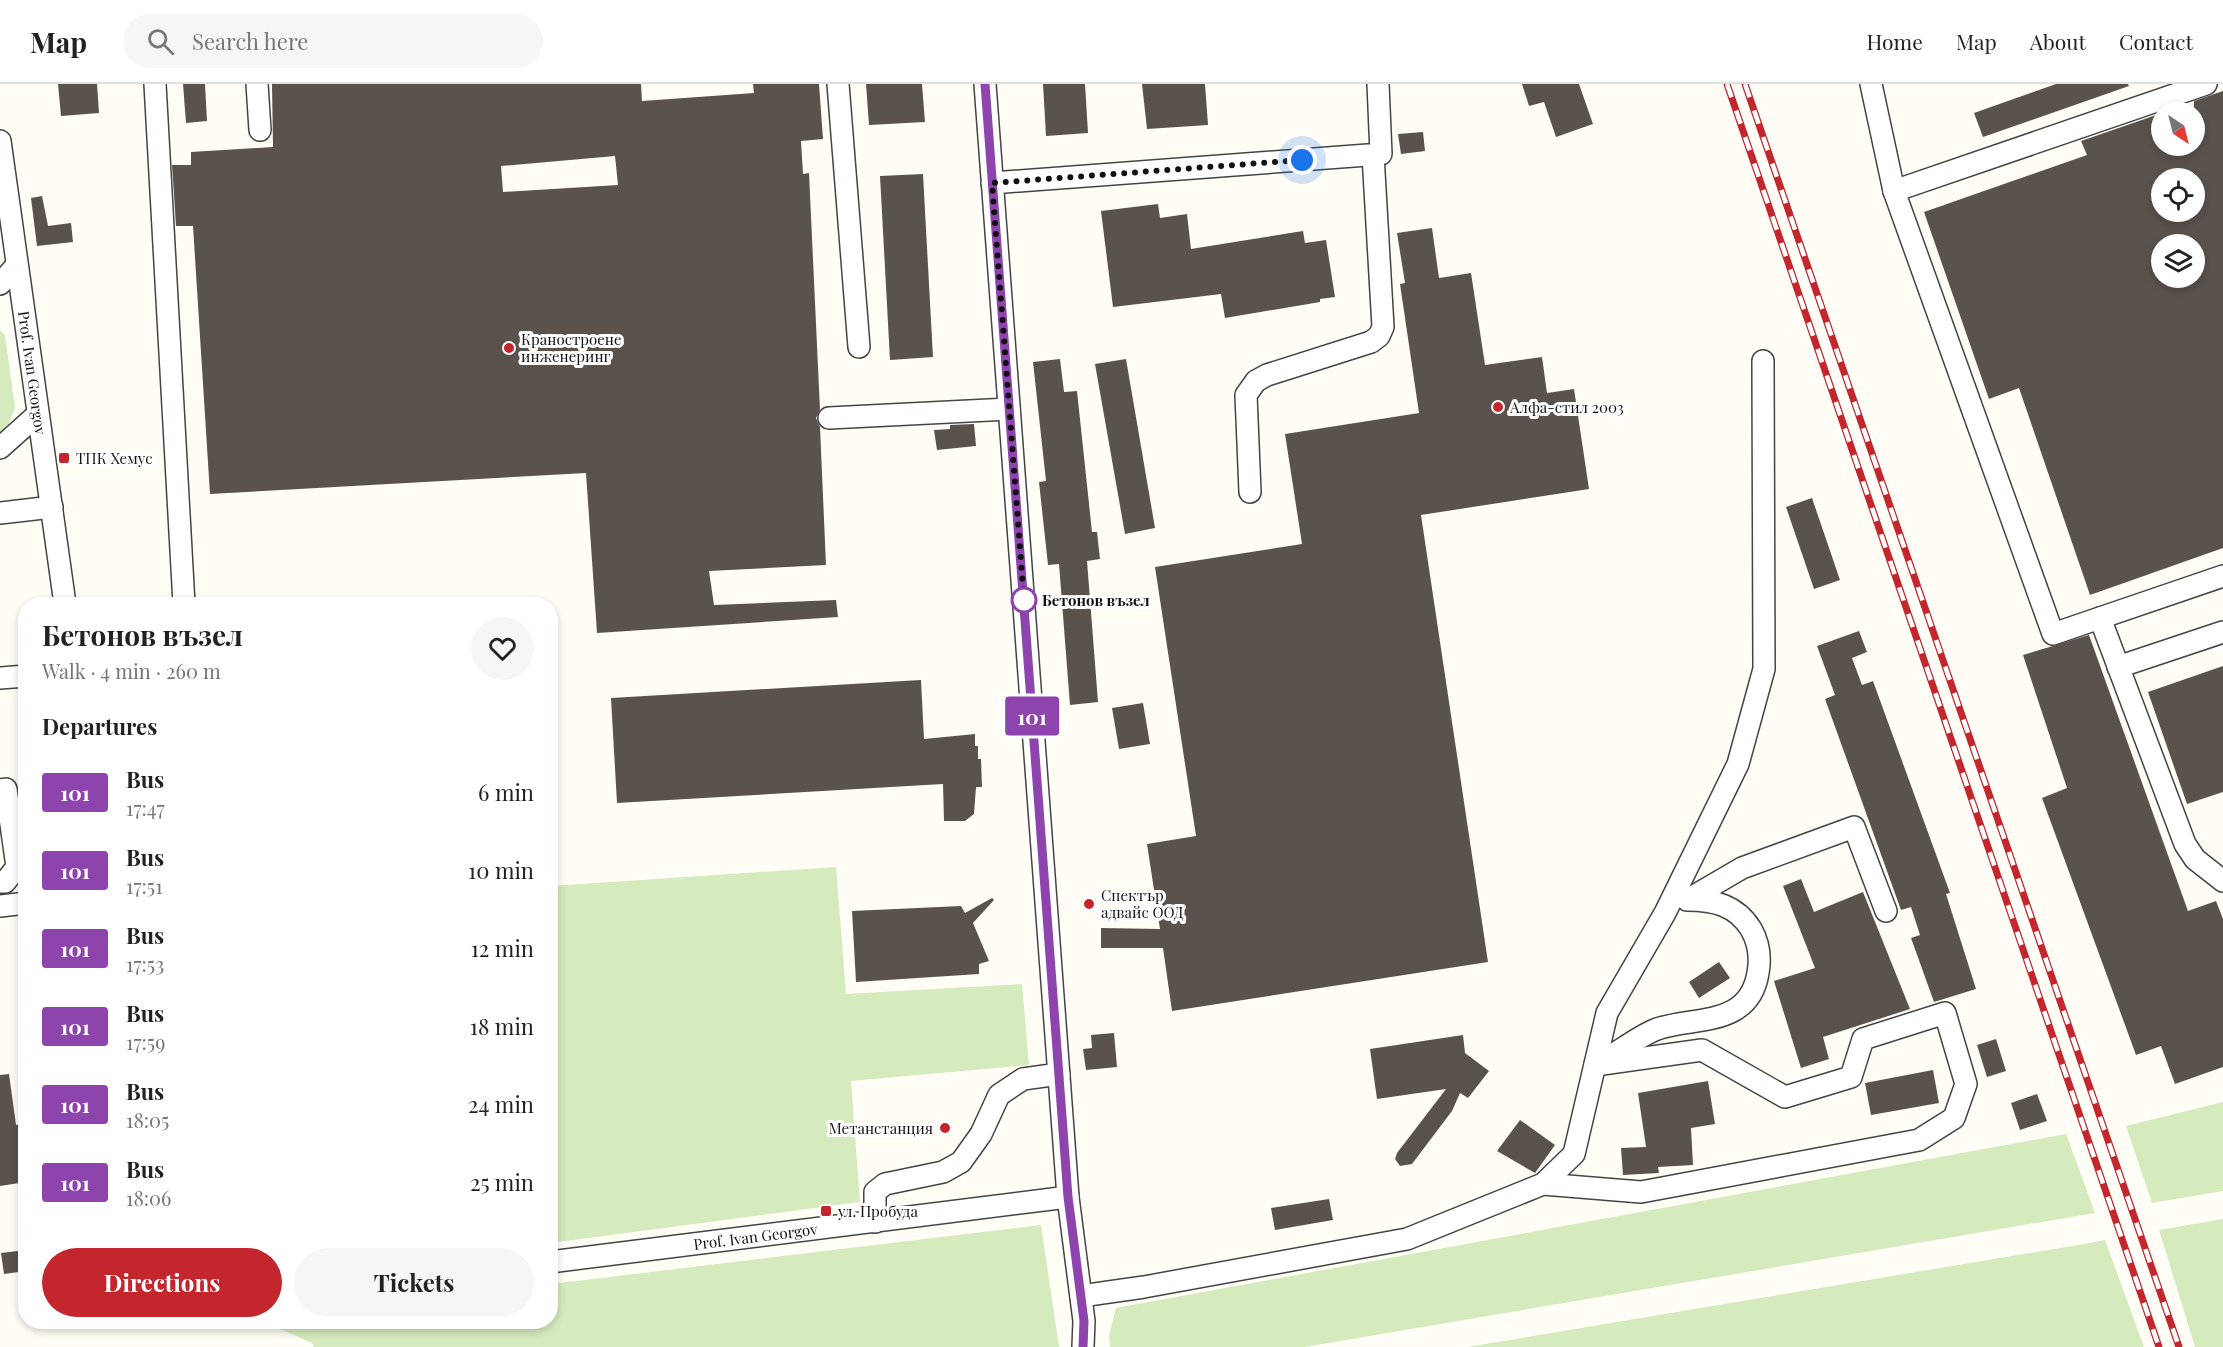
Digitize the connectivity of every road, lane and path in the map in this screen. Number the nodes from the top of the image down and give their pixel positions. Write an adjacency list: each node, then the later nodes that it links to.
1 (155, 84): 26 (street)
2 (257, 84): 8 (street)
3 (838, 84): 15 (street)
4 (985, 84): 11 (street)
5 (1378, 84): 10 (street)
6 (1871, 84): 12 (street)
7 (2206, 84): 12 (street)
8 (260, 130)
9 (0, 141): 13 (street, Prof. Ivan Georgov)
10 (1377, 154): 11 (street); 21 (street)
11 (992, 183): 17 (street)
12 (1894, 191): 27 (street)
13 (17, 265): 14 (street); 18 (street, Prof. Ivan Georgov)
14 (0, 284)
15 (859, 347)
16 (1762, 361): 41 (street)
17 (1009, 409): 19 (street); 43 (street)
18 (38, 414): 20 (street); 22 (street, Prof. Ivan Georgov)
19 (829, 418)
20 (0, 448)
21 (1250, 492)
22 (52, 507): 23 (street); 25 (street, Prof. Ivan Georgov)
23 (0, 513)
24 (2223, 576): 27 (street)
25 (64, 597)
26 (184, 597)
27 (2100, 618): 29 (street)
28 (2223, 632): 29 (street)
29 (2118, 667): 35 (street)
30 (18, 677): 31 (street)
31 (0, 678)
32 (0, 790): 33 (street)
33 (18, 851)
34 (18, 869): 36 (street)
35 (2223, 881)
36 (0, 882)
37 (1688, 900): 40 (street); 41 (street); 42 (street)
38 (18, 904): 39 (street)
39 (0, 906)
40 (1886, 911)
41 (1665, 914): 42 (street)
42 (1595, 1065): 44 (street); 44 (street)
43 (1059, 1074): 45 (street); 46 (street)
44 (1543, 1184): 48 (street)
45 (1068, 1197): 46 (street, Prof. Ivan Georgov); 48 (street)
46 (875, 1222): 47 (street, Prof. Ivan Georgov)
47 (558, 1262)
48 (1081, 1296): 49 (street)
49 (1084, 1321): 50 (street); 51 (street)
50 (1083, 1347)
51 (1097, 1347)

